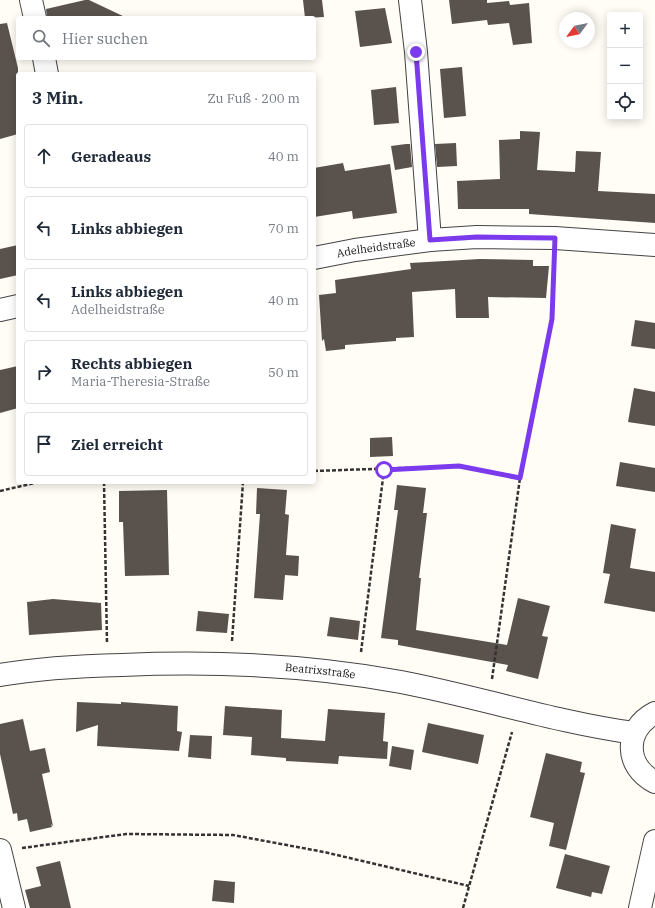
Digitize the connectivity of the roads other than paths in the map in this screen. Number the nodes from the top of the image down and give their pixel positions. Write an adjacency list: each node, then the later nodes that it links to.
1 (31, 0): 3 (street)
2 (410, 0): 6 (street)
3 (35, 16)
4 (44, 60): 5 (street)
5 (47, 72)
6 (430, 240): 7 (street, Adelheidstraße); 8 (street, Adelheidstraße)
7 (655, 245)
8 (316, 258)
9 (16, 306): 10 (street)
10 (0, 310)
11 (0, 675): 13 (street, Beatrixstraße)
12 (655, 713): 13 (street)
13 (634, 733): 14 (street)
14 (655, 782)
15 (655, 841): 18 (street)
16 (0, 851): 17 (street)
17 (14, 908)
18 (640, 908)

